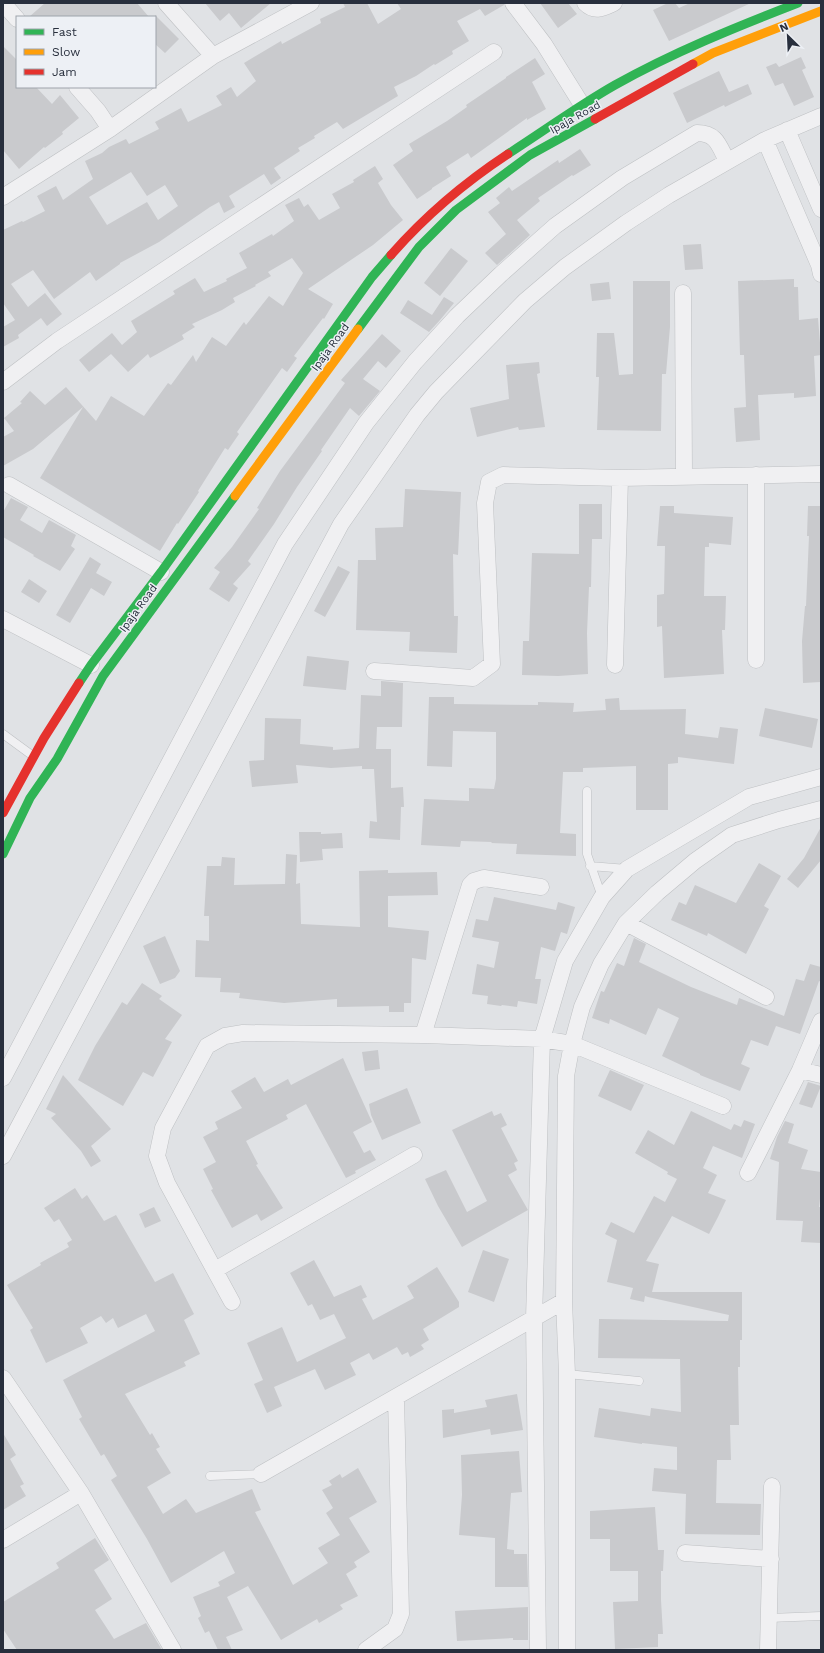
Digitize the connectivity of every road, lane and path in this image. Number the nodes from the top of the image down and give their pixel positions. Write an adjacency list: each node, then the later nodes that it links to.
1 (3, 3): 9 (street)
2 (166, 3): 13 (street)
3 (311, 3): 13 (street)
4 (513, 3): 15 (street)
5 (585, 3): 6 (street)
6 (614, 3)
7 (798, 3): 10 (main road, Ipaja Road)
8 (821, 11): 12 (main road, Ipaja Road)
9 (16, 18)
10 (706, 39): 12 (main road); 15 (main road, Ipaja Road)
11 (494, 52): 25 (street)
12 (713, 53): 43 (main road, Ipaja Road)
13 (213, 56): 17 (street)
14 (78, 88): 17 (street)
15 (582, 105): 31 (main road, Ipaja Road)
16 (821, 116): 18 (street)
17 (110, 129): 21 (street)
18 (787, 130): 19 (street); 22 (street)
19 (765, 140): 20 (street); 23 (street)
20 (727, 161): 56 (street); 59 (street)
21 (4, 195)
22 (821, 209)
23 (821, 274)
24 (683, 293): 28 (street)
25 (3, 382)
26 (821, 474): 27 (street)
27 (756, 475): 28 (street); 33 (street)
28 (684, 476): 29 (street)
29 (620, 478): 35 (street); 36 (street)
30 (9, 485): 31 (street)
31 (161, 572): 34 (main road, Ipaja Road)
32 (3, 619): 34 (street)
33 (756, 660)
34 (91, 665): 38 (main road, Ipaja Road)
35 (615, 665)
36 (374, 671)
37 (3, 734): 38 (lane)
38 (34, 756): 42 (main road, Ipaja Road)
39 (821, 777): 45 (street)
40 (587, 791): 44 (lane)
41 (821, 809): 48 (street)
42 (3, 813)
43 (3, 854)
44 (590, 866): 45 (lane); 47 (lane)
45 (627, 869): 47 (street)
46 (541, 887): 51 (street)
47 (602, 897): 52 (street)
48 (626, 923): 49 (street); 53 (street)
49 (766, 997)
50 (821, 1020): 54 (street)
51 (423, 1035): 52 (street); 61 (street)
52 (542, 1039): 53 (street); 64 (street)
53 (572, 1044): 57 (street); 62 (street)
54 (800, 1070): 55 (street); 60 (street)
55 (821, 1075)
56 (3, 1078)
57 (723, 1106)
58 (414, 1154): 61 (street)
59 (3, 1156)
60 (748, 1173)
61 (215, 1270): 63 (street)
62 (564, 1301): 64 (street); 65 (street)
63 (232, 1302)
64 (534, 1319): 68 (street); 80 (street)
65 (567, 1374): 67 (lane); 81 (street)
66 (3, 1378): 72 (street)
67 (639, 1381)
68 (396, 1397): 69 (street); 79 (street)
69 (261, 1474): 70 (lane)
70 (210, 1476)
71 (772, 1486): 75 (street)
72 (81, 1493): 73 (street); 78 (street)
73 (3, 1540)
74 (685, 1553): 75 (street)
75 (771, 1559): 77 (street)
76 (821, 1616): 77 (lane)
77 (769, 1618): 82 (street)
78 (173, 1650)
79 (366, 1650)
80 (538, 1650)
81 (567, 1650)
82 (768, 1650)

